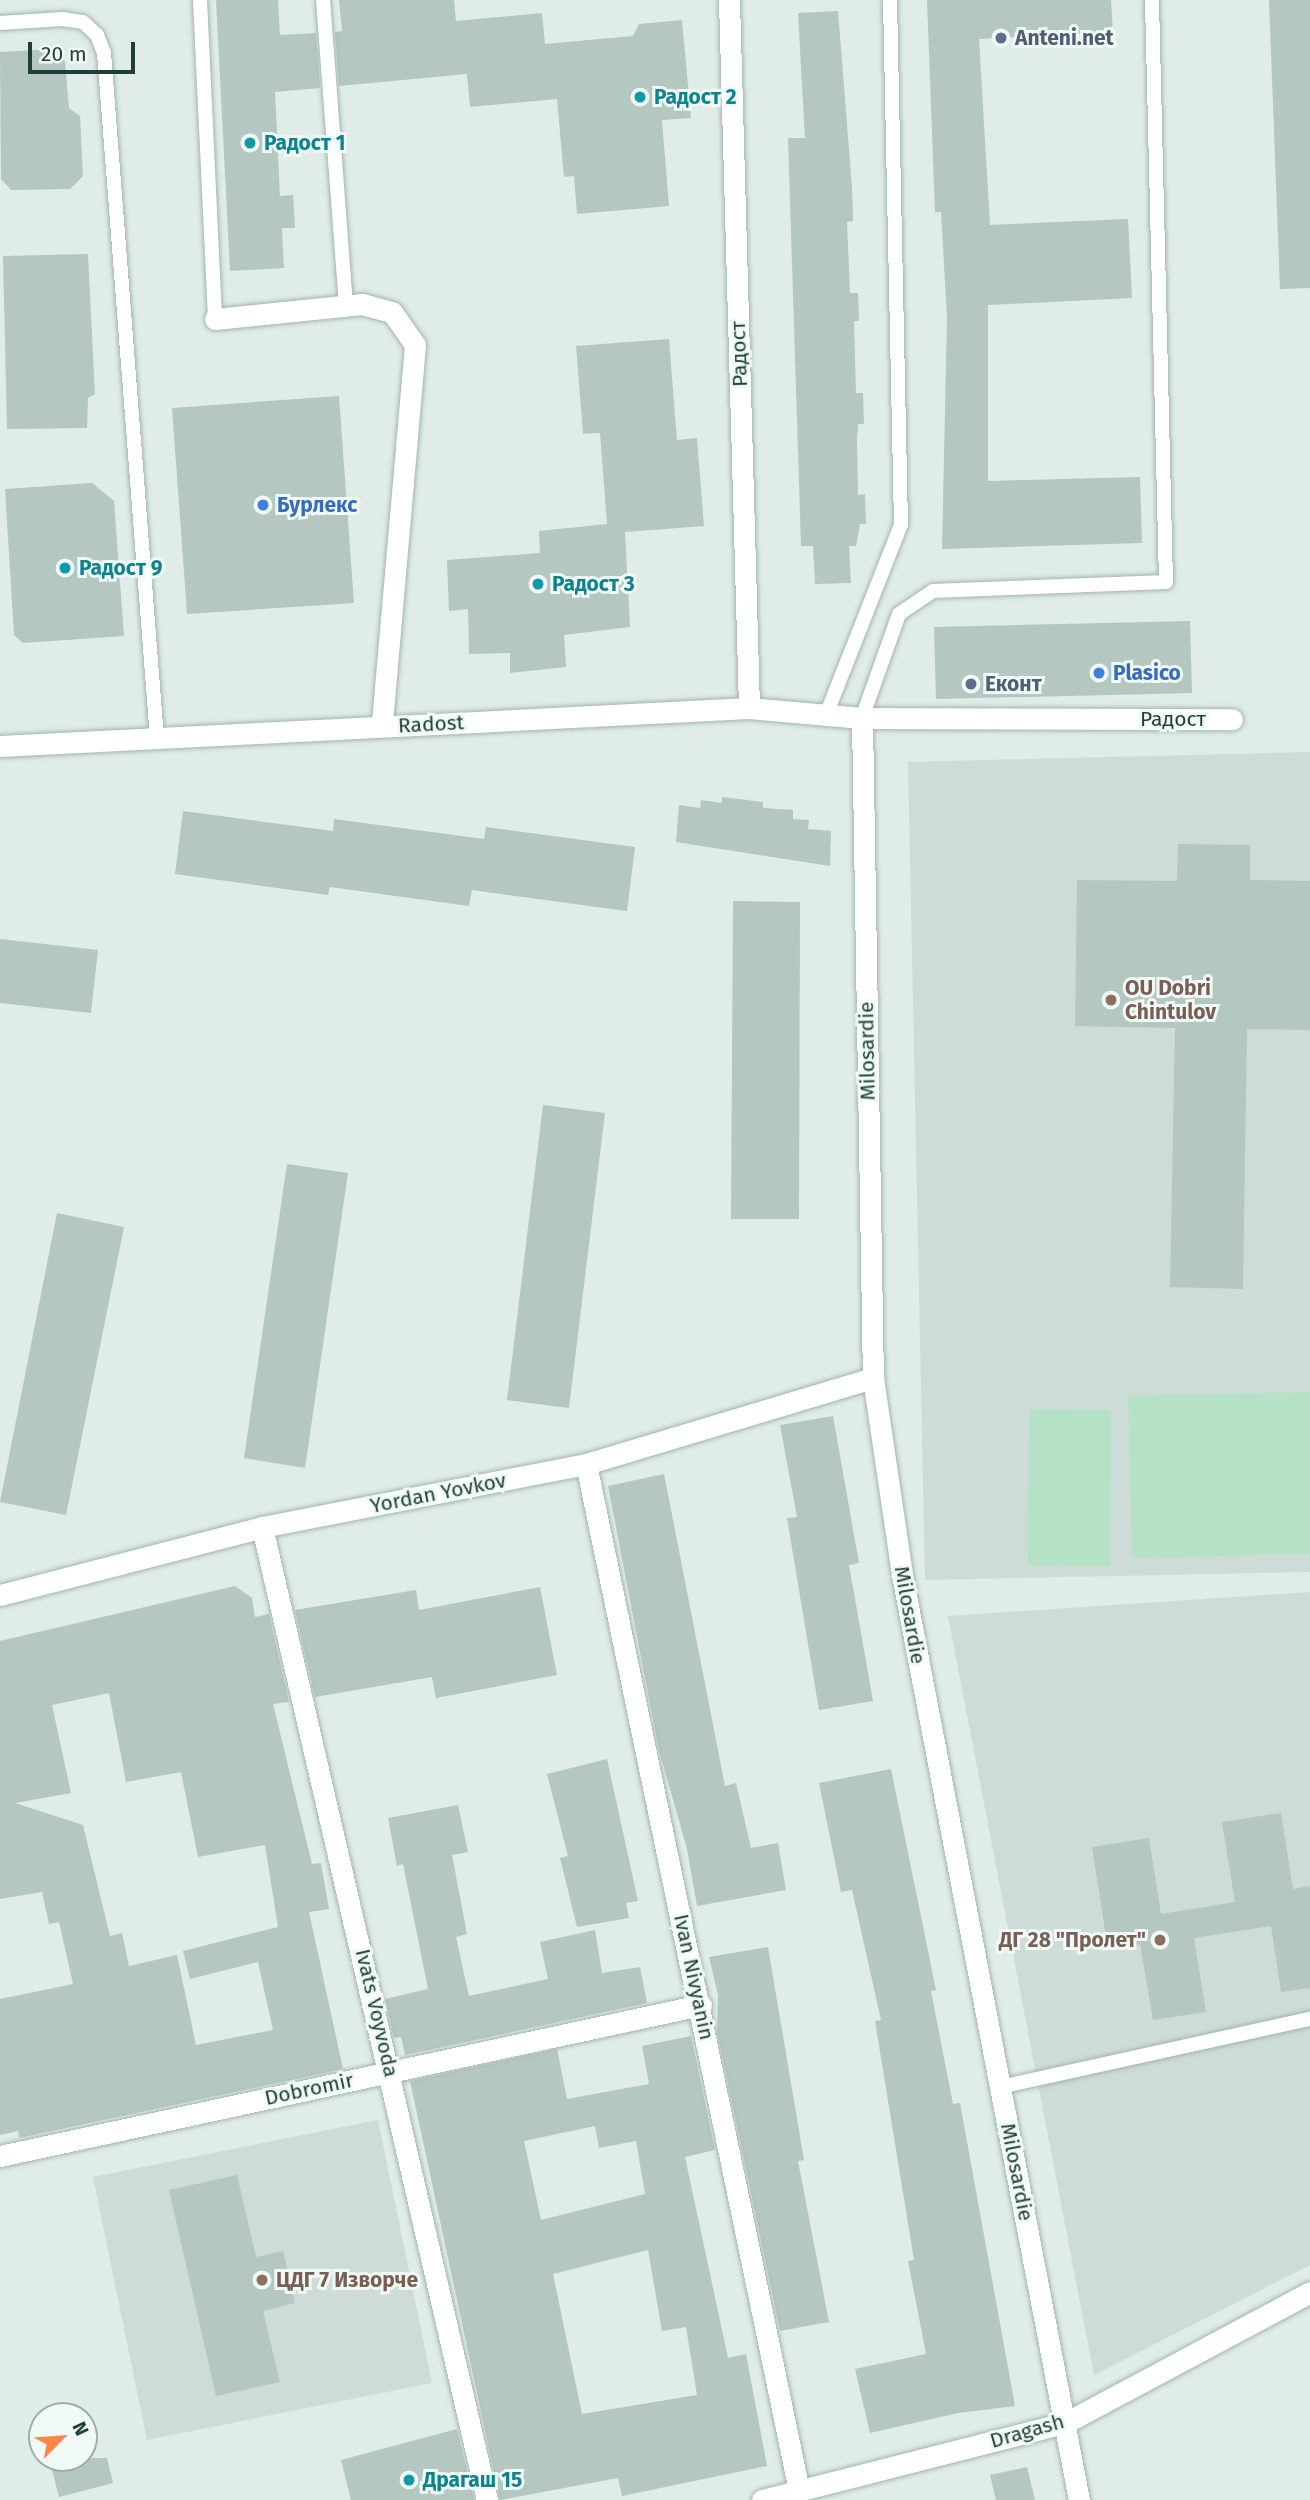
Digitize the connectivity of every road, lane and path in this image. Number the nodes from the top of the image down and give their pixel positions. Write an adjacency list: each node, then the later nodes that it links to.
1 (200, 0): 8 (lane)
2 (323, 0): 7 (lane)
3 (729, 0): 9 (street, Радост)
4 (890, 0): 10 (lane)
5 (1152, 0): 11 (lane)
6 (0, 23): 14 (lane)
7 (346, 307): 8 (street); 13 (street)
8 (215, 319)
9 (749, 708): 10 (street, Radost); 13 (street, Radost)
10 (826, 715): 11 (street, Radost)
11 (862, 718): 12 (street, Радост); 16 (street, Milosardie)
12 (1232, 719)
13 (382, 726): 14 (street, Radost)
14 (157, 738): 15 (street, Radost)
15 (0, 746)
16 (873, 1378): 17 (street, Yordan Yovkov); 23 (street, Milosardie)
17 (586, 1464): 18 (street, Yordan Yovkov); 20 (street, Ivan Nivyanin)
18 (262, 1527): 19 (street, Yordan Yovkov); 22 (street, Ivats Voyvoda)
19 (0, 1595)
20 (701, 2005): 22 (street, Dobromir); 27 (street, Ivan Nivyanin)
21 (1310, 2019): 23 (lane)
22 (391, 2071): 24 (street, Dobromir); 28 (street, Ivats Voyvoda)
23 (1000, 2087): 26 (street, Milosardie)
24 (0, 2156)
25 (1310, 2292): 26 (street, Dragash)
26 (1065, 2423): 27 (street, Dragash); 30 (street, Milosardie)
27 (799, 2491): 29 (street, Dragash)
28 (487, 2500)
29 (762, 2500)
30 (1079, 2500)

